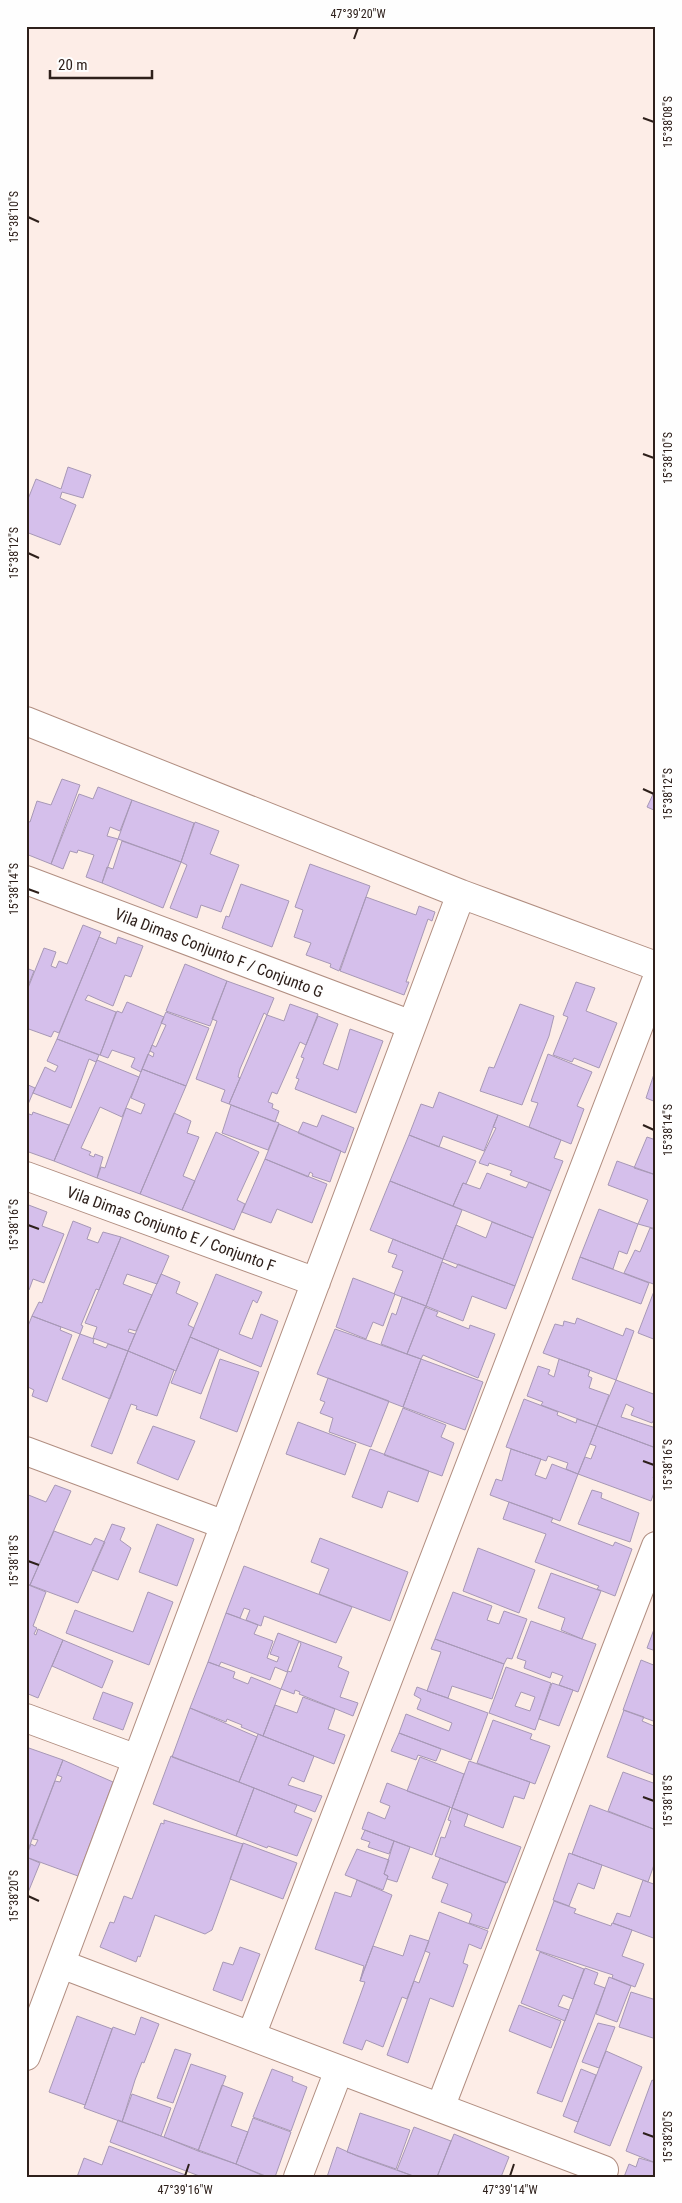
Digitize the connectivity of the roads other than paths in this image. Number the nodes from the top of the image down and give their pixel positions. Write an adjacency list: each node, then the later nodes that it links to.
1 (26, 720): 3 (street)
2 (26, 880): 6 (street, Vila Dimas Conjunto F / Conjunto G)
3 (461, 894): 4 (street); 6 (street)
4 (656, 966)
5 (656, 981): 16 (street)
6 (412, 1025): 8 (street)
7 (26, 1176): 8 (street, Vila Dimas Conjunto E / Conjunto F)
8 (316, 1282): 10 (street)
9 (26, 1451): 10 (street)
10 (225, 1525): 13 (street)
11 (656, 1546): 19 (street)
12 (26, 1718): 13 (street)
13 (137, 1759): 14 (street)
14 (61, 1964): 15 (street); 16 (street)
15 (35, 2004): 17 (street)
16 (251, 2036): 18 (street)
17 (26, 2056)
18 (338, 2070): 19 (street); 21 (street)
19 (440, 2108): 20 (street)
20 (604, 2170)
21 (298, 2177)

